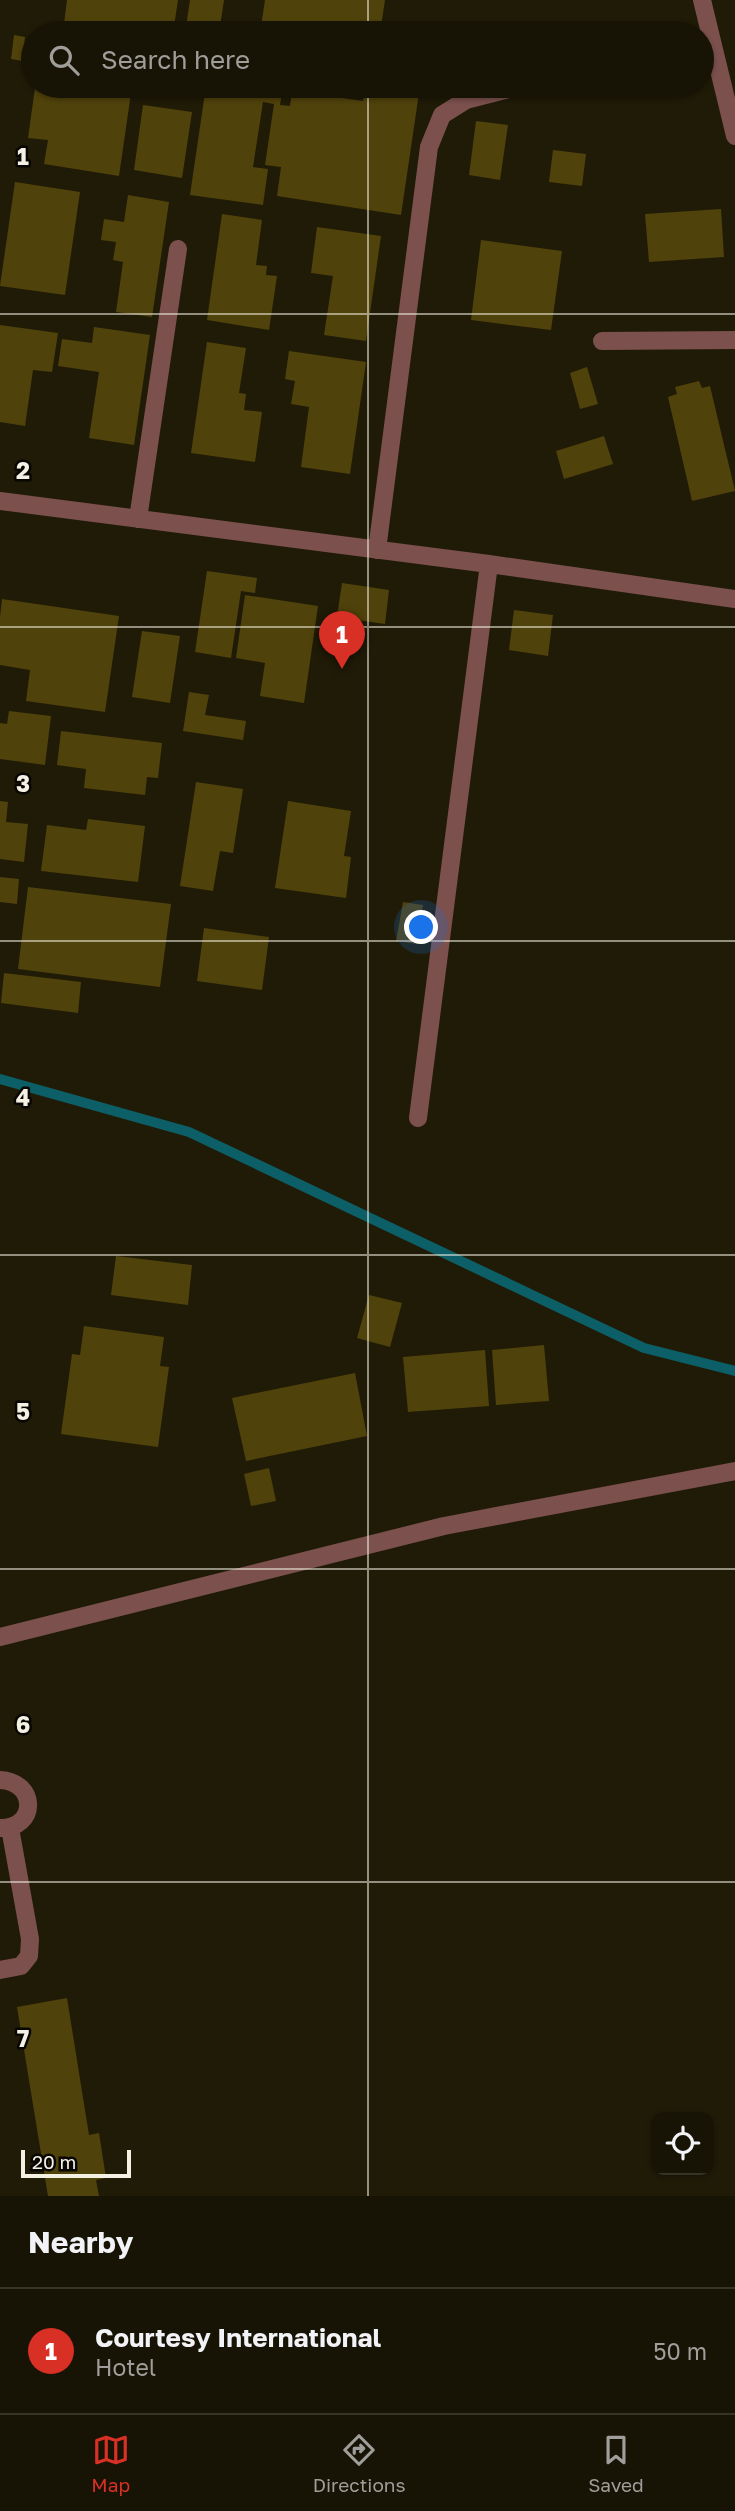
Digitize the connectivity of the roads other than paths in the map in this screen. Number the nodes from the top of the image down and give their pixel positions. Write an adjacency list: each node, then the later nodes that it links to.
1 (702, 0): 2 (street)
2 (704, 21)
3 (714, 67): 5 (street)
4 (474, 98): 12 (street)
5 (732, 112): 6 (street)
6 (735, 136)
7 (178, 249): 11 (street)
8 (735, 340): 9 (street)
9 (602, 341)
10 (0, 502): 11 (street)
11 (138, 519): 12 (street)
12 (377, 550): 13 (street)
13 (489, 564): 14 (street); 15 (street)
14 (735, 599)
15 (418, 1118)
16 (735, 1471): 17 (street)
17 (0, 1637)
18 (0, 1780): 19 (street)
19 (5, 1828): 20 (street)
20 (0, 1970)

